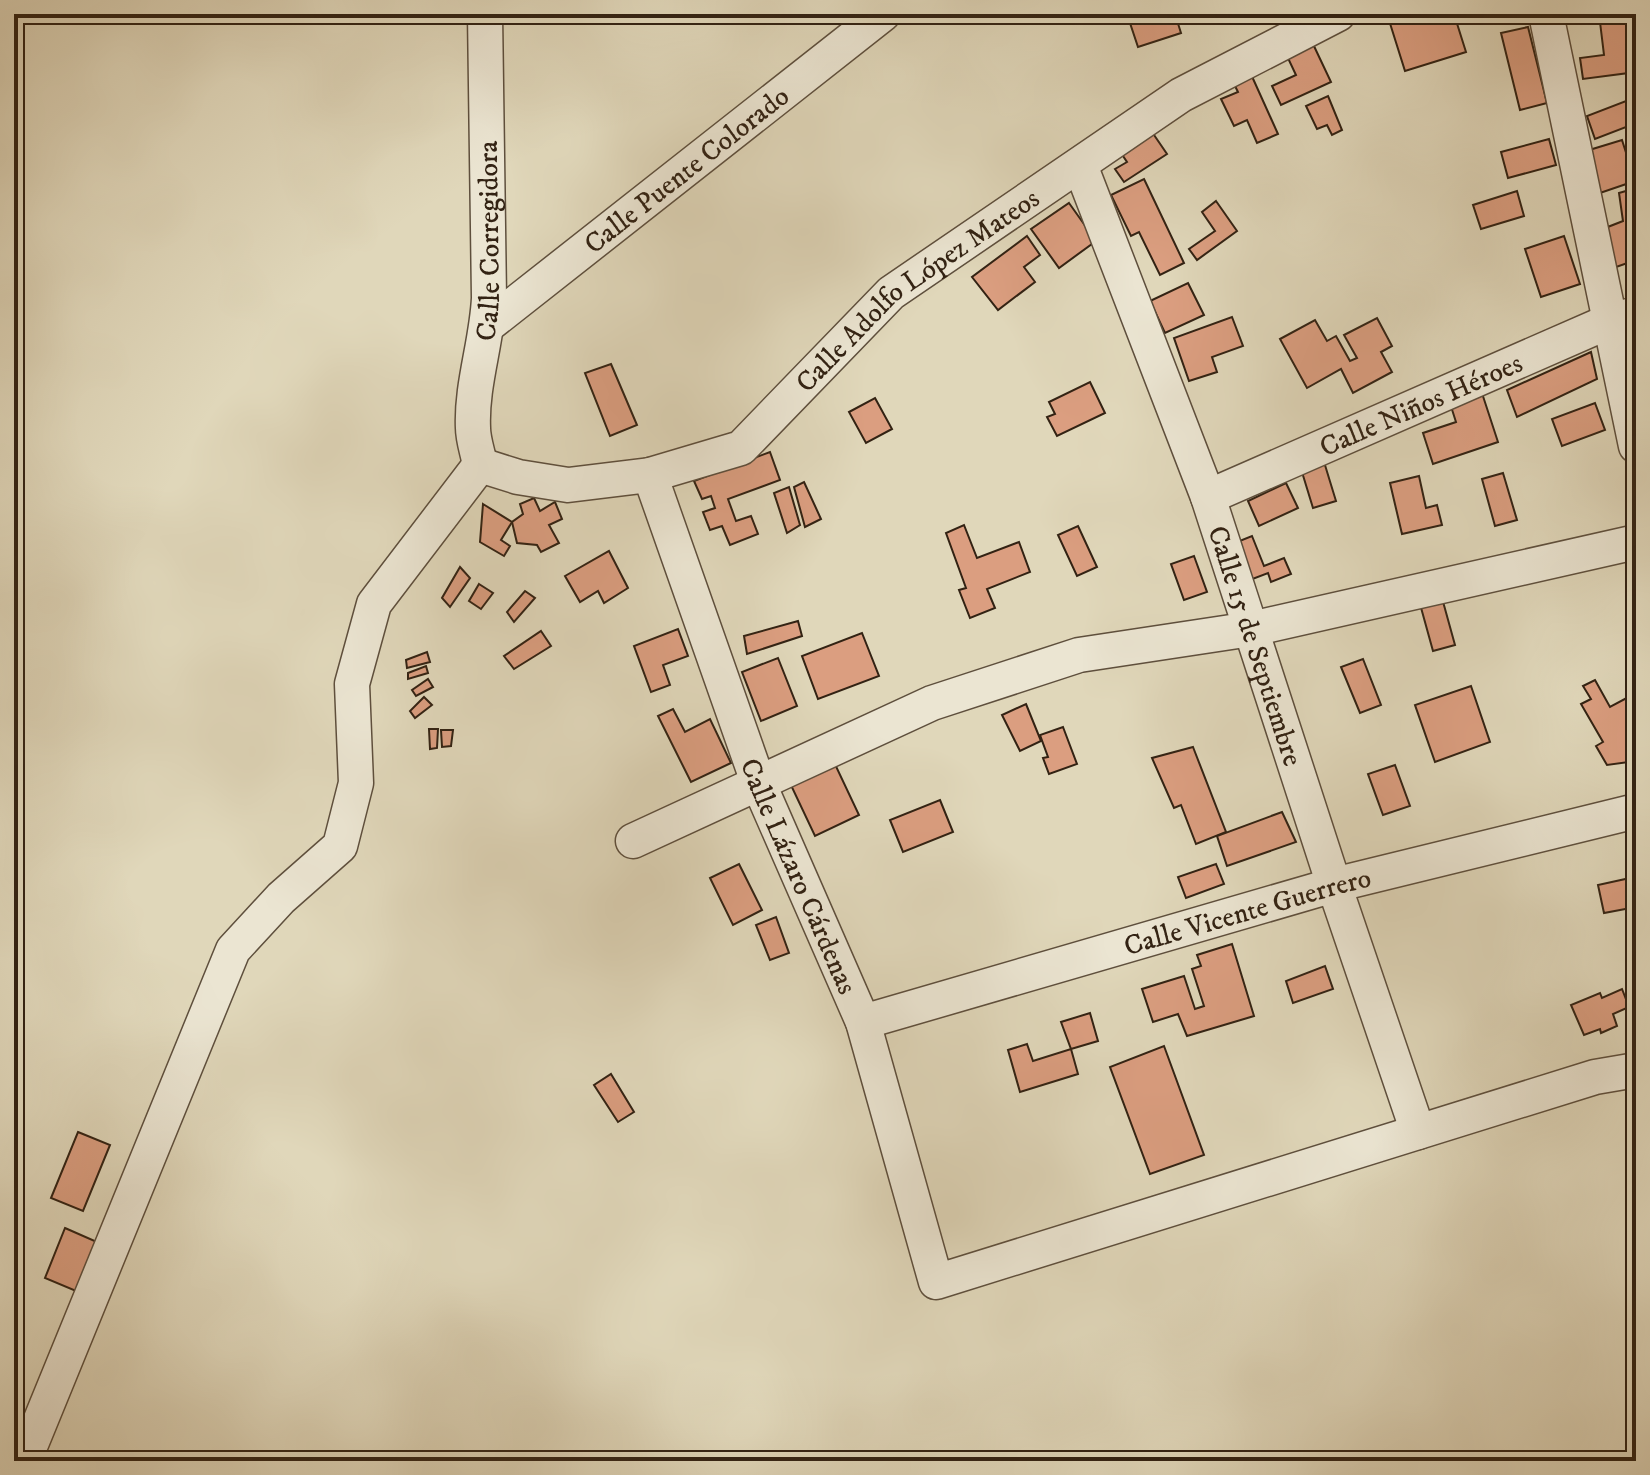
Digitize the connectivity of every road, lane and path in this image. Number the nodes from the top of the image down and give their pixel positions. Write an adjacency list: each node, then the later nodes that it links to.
1 (485, 14): 7 (street, Calle Corregidora)
2 (883, 14): 7 (street, Calle Puente Colorado)
3 (1338, 14): 5 (street, Calle Adolfo López Mateos)
4 (1546, 14): 6 (street)
5 (1080, 165): 10 (street, Calle Adolfo López Mateos); 11 (street, Calle 15 de Septiembre)
6 (1623, 318): 8 (street); 11 (street, Calle Niños Héroes)
7 (488, 325): 9 (street, Calle Corregidora)
8 (1636, 446)
9 (480, 465): 10 (street, Calle Adolfo López Mateos); 21 (street)
10 (650, 475): 14 (street, Calle Lázaro Cárdenas)
11 (1208, 497): 13 (street, Calle 15 de Septiembre)
12 (1636, 542): 13 (street)
13 (1251, 629): 14 (street); 17 (street, Calle 15 de Septiembre)
14 (758, 782): 16 (street); 18 (street, Calle Lázaro Cárdenas)
15 (1636, 811): 17 (street, Calle Vicente Guerrero)
16 (633, 841)
17 (1334, 885): 18 (street, Calle Vicente Guerrero); 20 (street, Calle 15 de Septiembre)
18 (863, 1022): 20 (street, Calle Lázaro Cárdenas)
19 (1636, 1070): 20 (street)
20 (1418, 1132)
21 (24, 1461)

